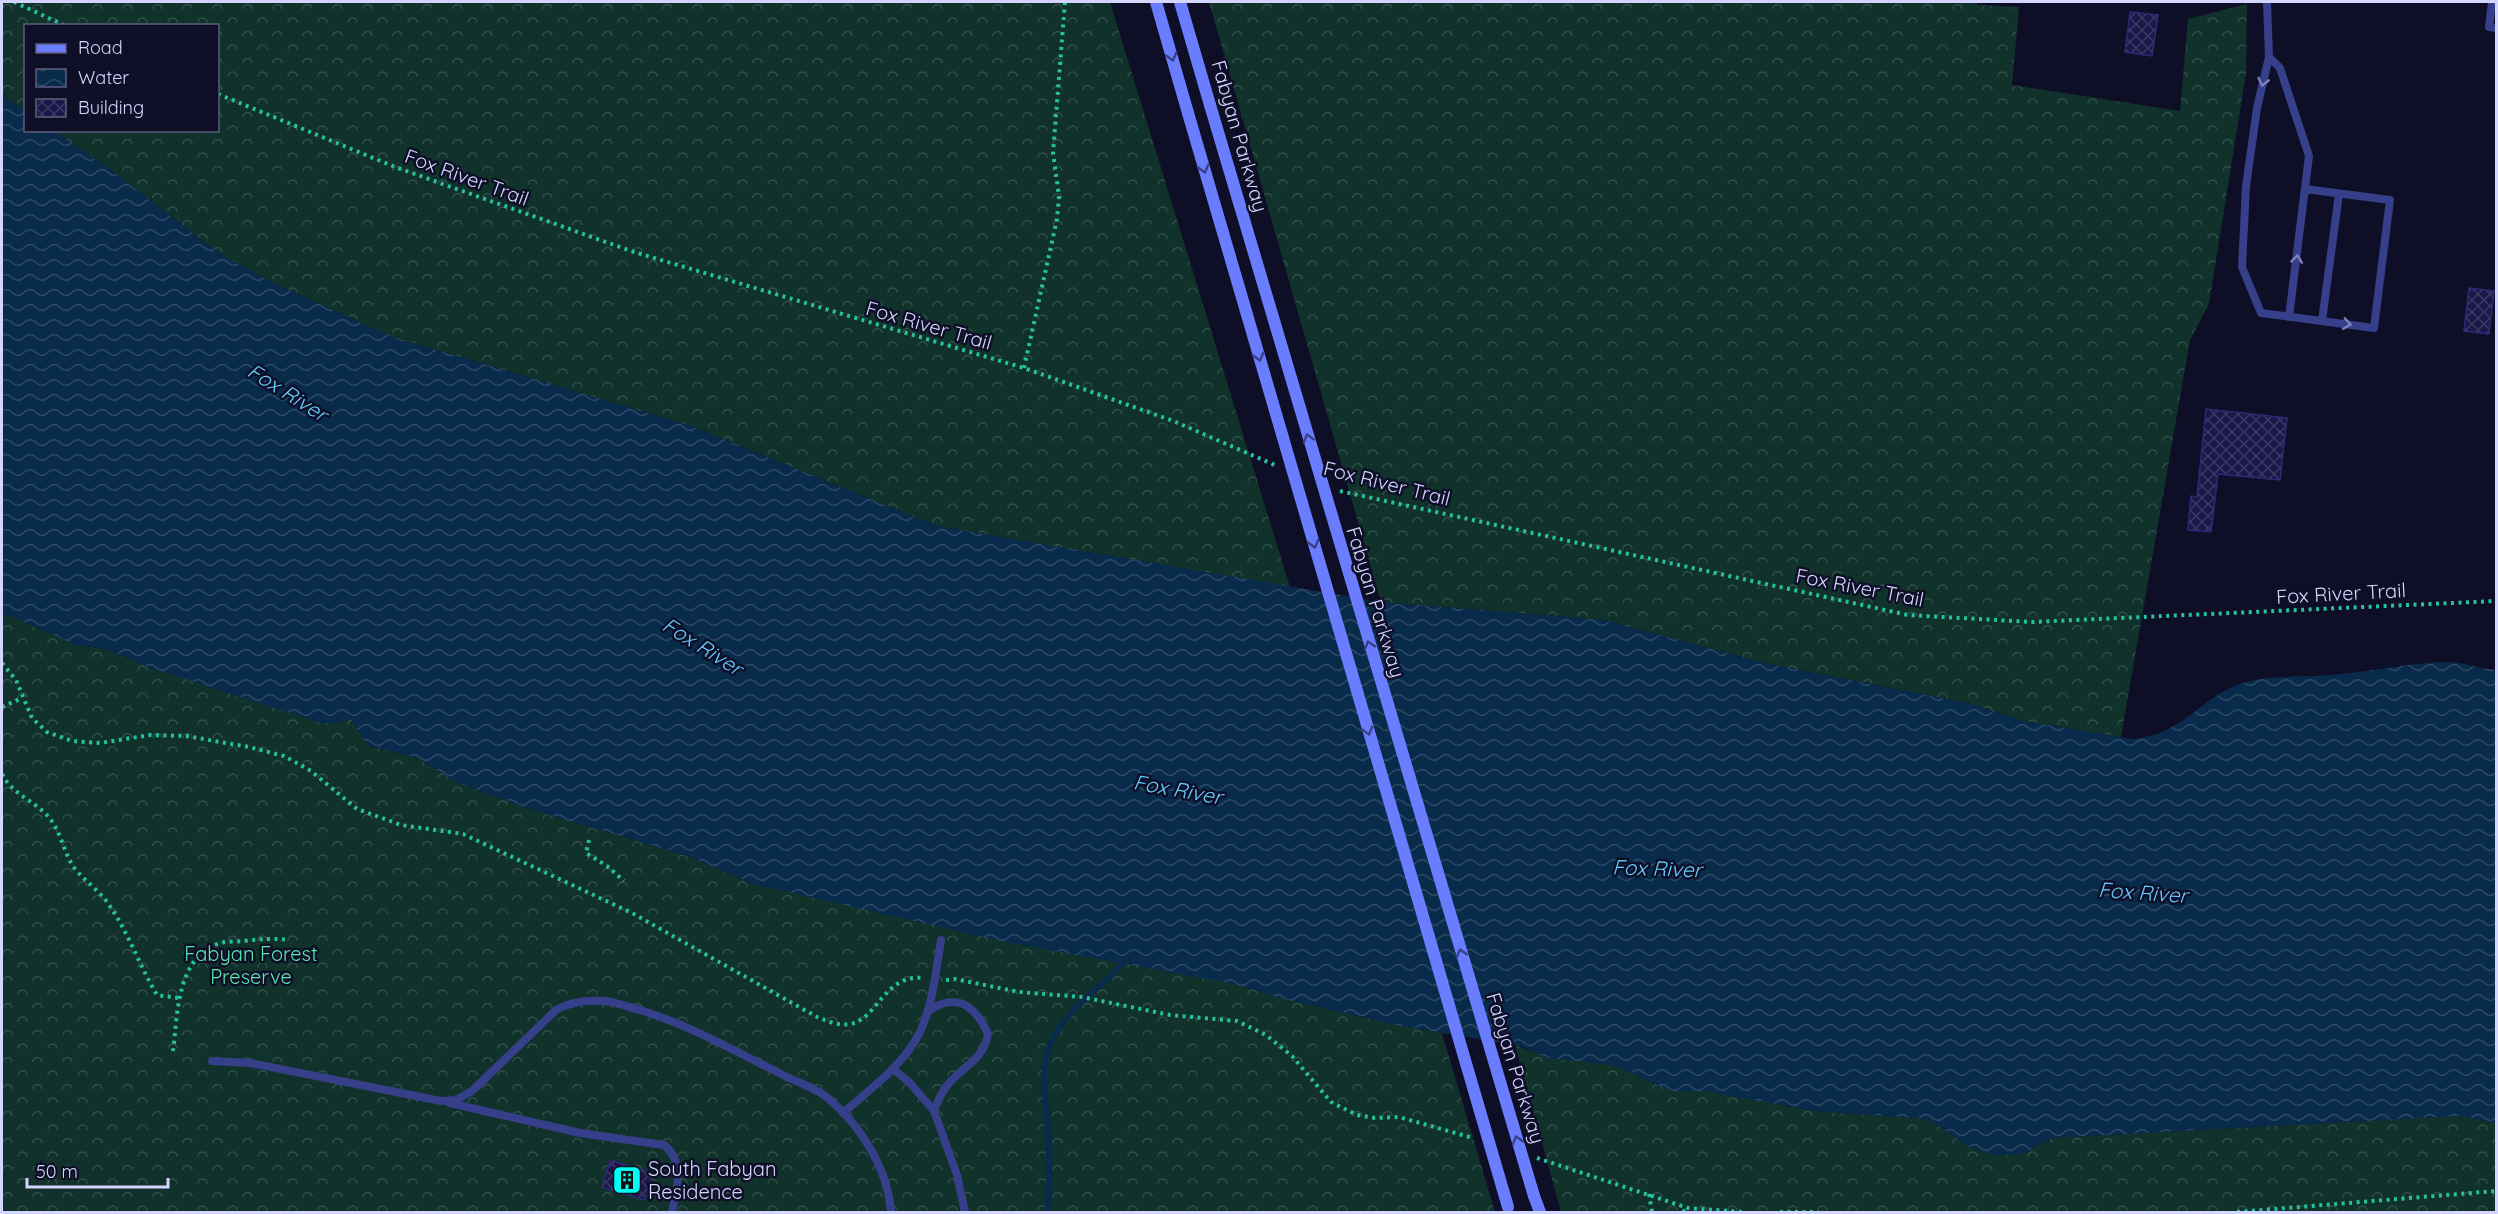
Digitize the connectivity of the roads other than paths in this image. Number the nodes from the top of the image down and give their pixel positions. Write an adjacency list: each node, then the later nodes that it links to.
1 (1156, 2): 18 (main road, one-way to 18, bridge)
2 (1180, 2): 22 (main road, Fabyan Parkway, one-way to 2, bridge)
3 (2267, 2): 6 (lane)
4 (2492, 2): 5 (lane)
5 (2496, 28)
6 (2269, 57): 7 (lane); 9 (lane, one-way to 9)
7 (2305, 189): 8 (lane); 9 (lane, one-way to 7)
8 (2339, 194): 10 (lane); 10 (lane, one-way to 8)
9 (2289, 317): 10 (lane)
10 (2322, 321)
11 (941, 940): 12 (lane)
12 (927, 1012): 14 (lane); 16 (lane)
13 (213, 1061): 15 (lane)
14 (893, 1069): 16 (lane); 17 (lane)
15 (441, 1101): 17 (lane); 19 (lane)
16 (934, 1111): 21 (lane)
17 (843, 1113): 20 (lane)
18 (1508, 1210)
19 (672, 1212)
20 (891, 1212)
21 (965, 1212)
22 (1540, 1212)

